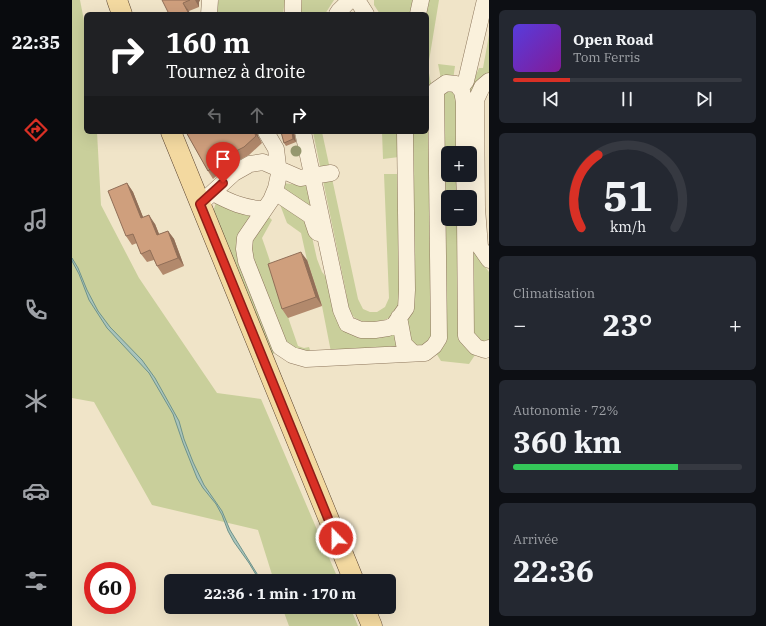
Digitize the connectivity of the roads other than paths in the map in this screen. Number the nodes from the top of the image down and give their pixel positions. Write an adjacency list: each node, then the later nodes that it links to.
1 (117, 0): 8 (main road)
2 (210, 0): 9 (lane)
3 (293, 0): 10 (lane)
4 (350, 0): 11 (lane)
5 (357, 0): 12 (lane)
6 (421, 0): 13 (lane)
7 (485, 0): 15 (lane)
8 (121, 12)
9 (209, 12)
10 (293, 12)
11 (338, 12)
12 (365, 12)
13 (418, 12)
14 (489, 81): 29 (lane)
15 (460, 89): 20 (lane); 32 (lane)
16 (172, 134): 25 (main road)
17 (267, 134): 21 (lane)
18 (303, 134): 23 (lane)
19 (405, 134): 30 (lane)
20 (464, 146)
21 (278, 169): 23 (lane); 24 (lane); 25 (lane)
22 (331, 173): 23 (lane)
23 (312, 176): 28 (lane)
24 (275, 192): 26 (lane); 28 (lane)
25 (206, 198): 26 (lane); 33 (main road)
26 (265, 209): 32 (lane)
27 (465, 226): 31 (lane)
28 (327, 245): 30 (lane)
29 (489, 260)
30 (399, 317): 32 (lane)
31 (489, 348)
32 (413, 354)
33 (351, 574)
34 (367, 614): 35 (main road)
35 (372, 626)

